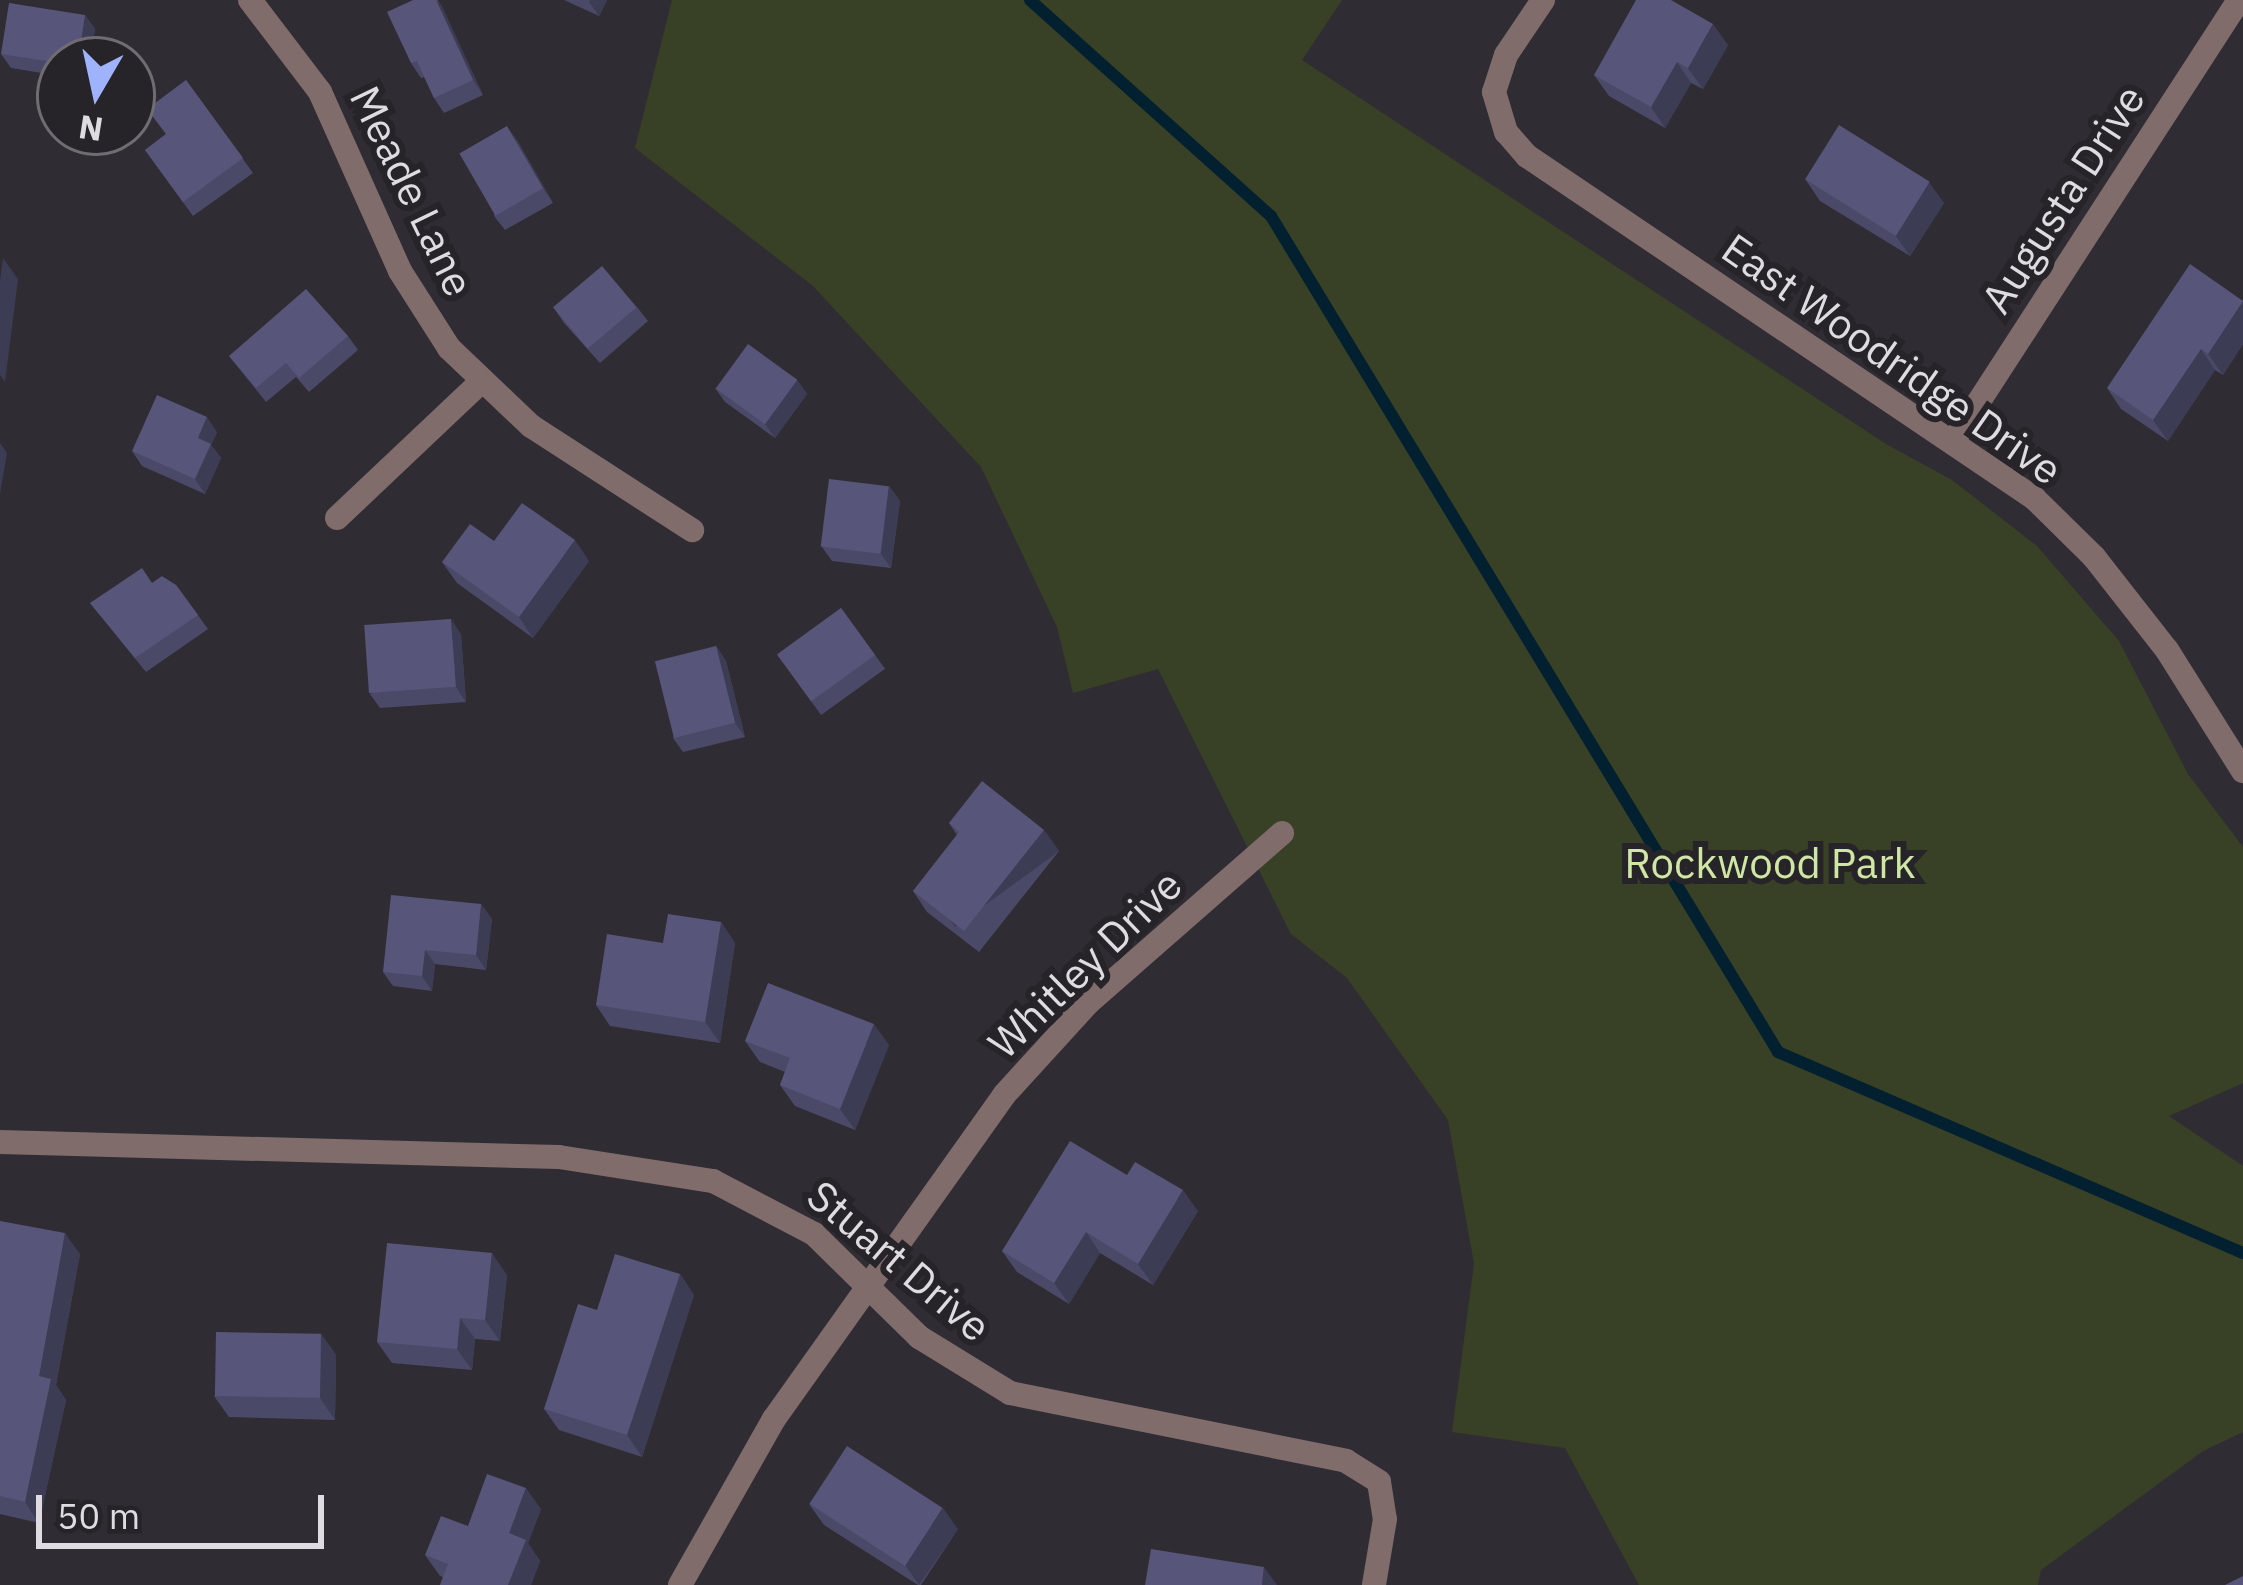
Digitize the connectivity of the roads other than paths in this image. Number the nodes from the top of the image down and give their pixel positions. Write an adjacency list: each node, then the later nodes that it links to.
1 (1543, 0): 5 (street, East Woodridge Drive)
2 (2239, 0): 5 (street, Augusta Drive)
3 (260, 3): 4 (street, Meade Lane)
4 (480, 383): 6 (street); 7 (street, Meade Lane)
5 (1954, 440): 8 (street, East Woodridge Drive)
6 (337, 518)
7 (692, 530)
8 (2243, 771)
9 (1282, 833): 11 (street, Whitley Drive)
10 (0, 1142): 11 (street, Stuart Drive)
11 (870, 1287): 12 (street, Whitley Drive); 13 (street, Stuart Drive)
12 (680, 1585)
13 (1374, 1585)

